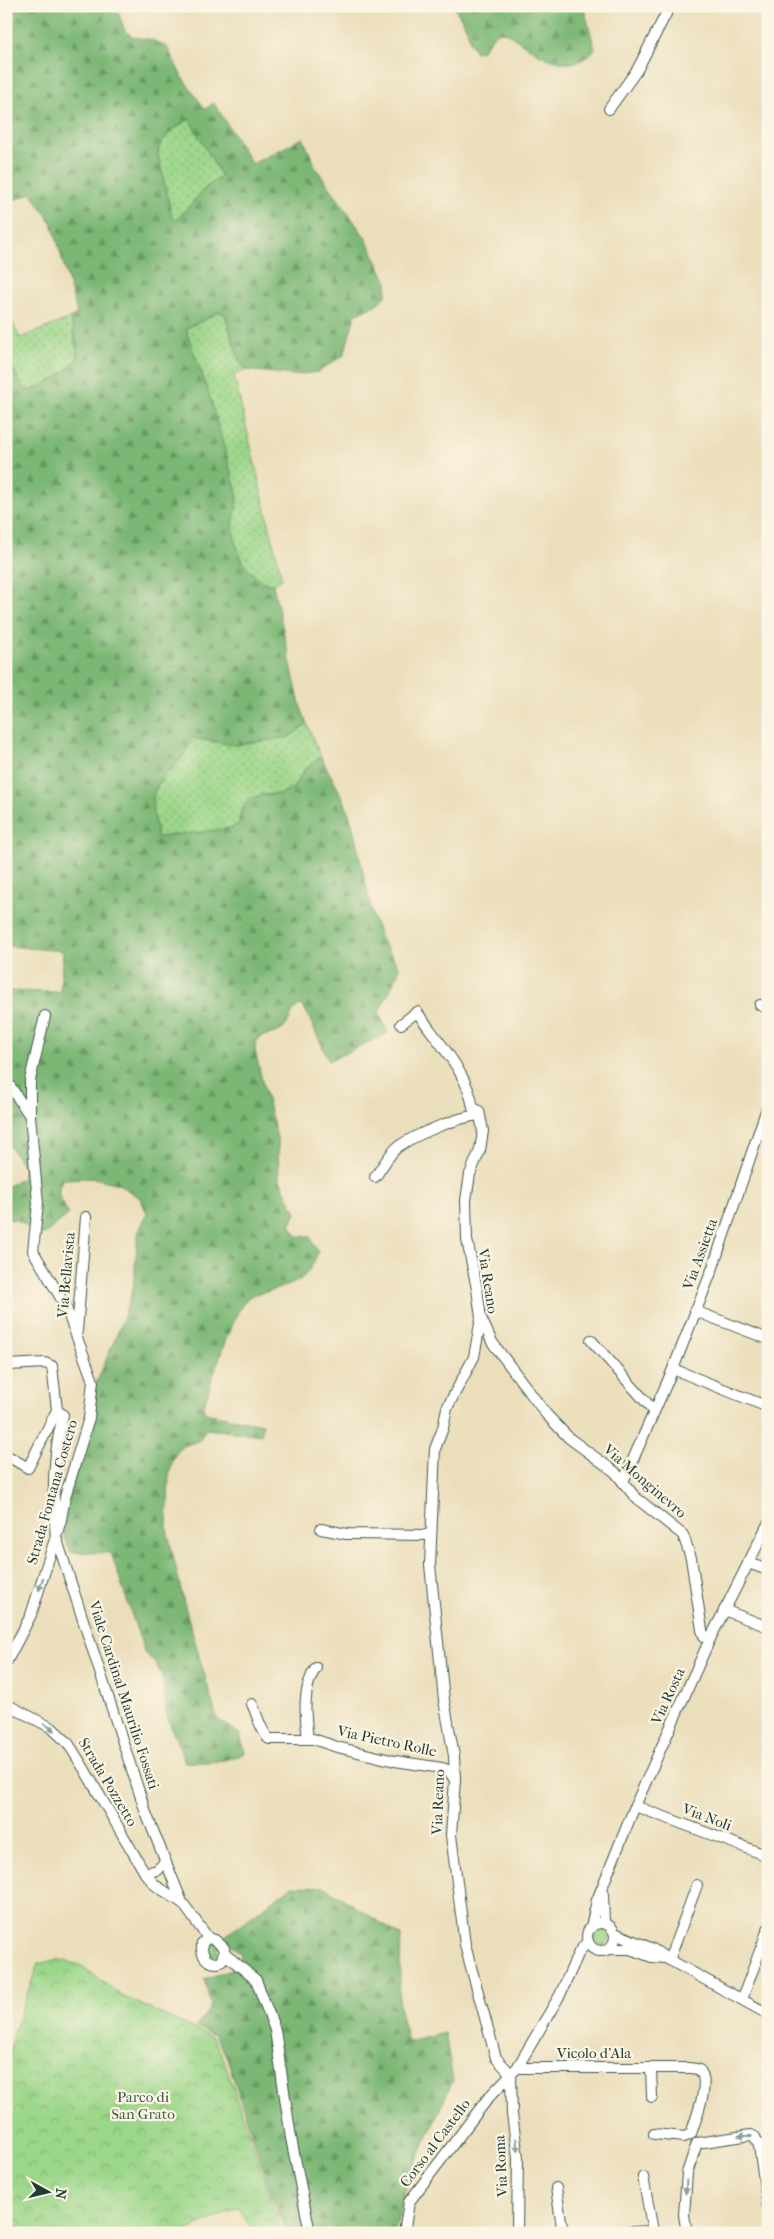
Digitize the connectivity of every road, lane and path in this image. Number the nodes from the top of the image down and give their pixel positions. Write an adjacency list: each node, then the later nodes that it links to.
1 (670, 6): 2 (street)
2 (609, 108)
3 (45, 1016): 8 (street, Via Bellavista)
4 (401, 1024): 7 (street, Via Reano)
5 (6, 1080): 8 (street, Via Bellavista)
6 (768, 1105): 11 (street, Via Assietta)
7 (479, 1115): 9 (street); 12 (street, Via Reano)
8 (30, 1116): 13 (street, Via Bellavista)
9 (375, 1177)
10 (86, 1218): 13 (street, Via Bellavista)
11 (695, 1311): 14 (street); 17 (street, Via Assietta)
12 (481, 1318): 23 (street, Via Monginevro); 26 (street, Via Reano)
13 (76, 1336): 18 (street, Via Bellavista)
14 (768, 1339)
15 (591, 1340): 21 (street)
16 (9, 1364): 20 (street)
17 (673, 1369): 19 (street); 21 (street, Via Assietta)
18 (93, 1381): 27 (street, Strada Fontana Costero)
19 (768, 1407)
20 (57, 1410): 22 (street); 27 (street)
21 (654, 1411): 23 (street, Via Assietta)
22 (6, 1455)
23 (623, 1482): 32 (street, Via Monginevro)
24 (768, 1524): 28 (street, Via Rosta)
25 (320, 1529): 26 (street)
26 (429, 1535): 38 (street, Via Reano)
27 (56, 1537): 33 (street, Strada Fontana Costero, one-way to 33); 41 (street, Viale Cardinal Maurilio Fossati)
28 (748, 1563): 29 (street); 30 (street, Via Rosta)
29 (768, 1570)
30 (724, 1610): 31 (street); 32 (street, Via Rosta)
31 (768, 1627)
32 (710, 1639): 39 (street, Via Rosta)
33 (6, 1664)
34 (316, 1668): 37 (street)
35 (6, 1704): 42 (street, Strada Pozzetto, one-way to 42)
36 (252, 1704): 37 (street, Via Pietro Rolle)
37 (308, 1739): 38 (street, Via Pietro Rolle)
38 (455, 1780): 58 (street, Via Reano)
39 (635, 1806): 40 (street, Via Noli); 43 (street, Via Rosta)
40 (768, 1856)
41 (166, 1862): 42 (street); 45 (street, Viale Cardinal Maurilio Fossati)
42 (145, 1873): 45 (street, Strada Pozzetto)
43 (604, 1884): 46 (street, Via Rosta); 47 (street, Via Rosta)
44 (696, 1885): 54 (street)
45 (182, 1902): 50 (street)
46 (604, 1923): 47 (street); 49 (street)
47 (591, 1927): 51 (street)
48 (768, 1929): 55 (street)
49 (615, 1934): 52 (street); 54 (street)
50 (208, 1938): 53 (street); 53 (street)
51 (588, 1941): 52 (street); 58 (street, Corso al Castello)
52 (610, 1949): 54 (street)
53 (224, 1953): 64 (street)
54 (667, 1959): 55 (street)
55 (742, 1999): 56 (street)
56 (768, 2014)
57 (651, 2068): 58 (street, Vicolo d'Ala); 59 (street, Vicolo d'Ala); 60 (street, Vicolo d'Ala)
58 (514, 2071): 65 (street, Corso al Castello); 66 (street, Via Roma, one-way to 66)
59 (652, 2098)
60 (654, 2134)
61 (643, 2177): 69 (street)
62 (556, 2188): 67 (street)
63 (768, 2208): 70 (street, one-way to 70)
64 (310, 2233)
65 (404, 2233)
66 (518, 2233)
67 (562, 2233): 68 (street)
68 (577, 2233)
69 (612, 2233)
70 (687, 2233)

